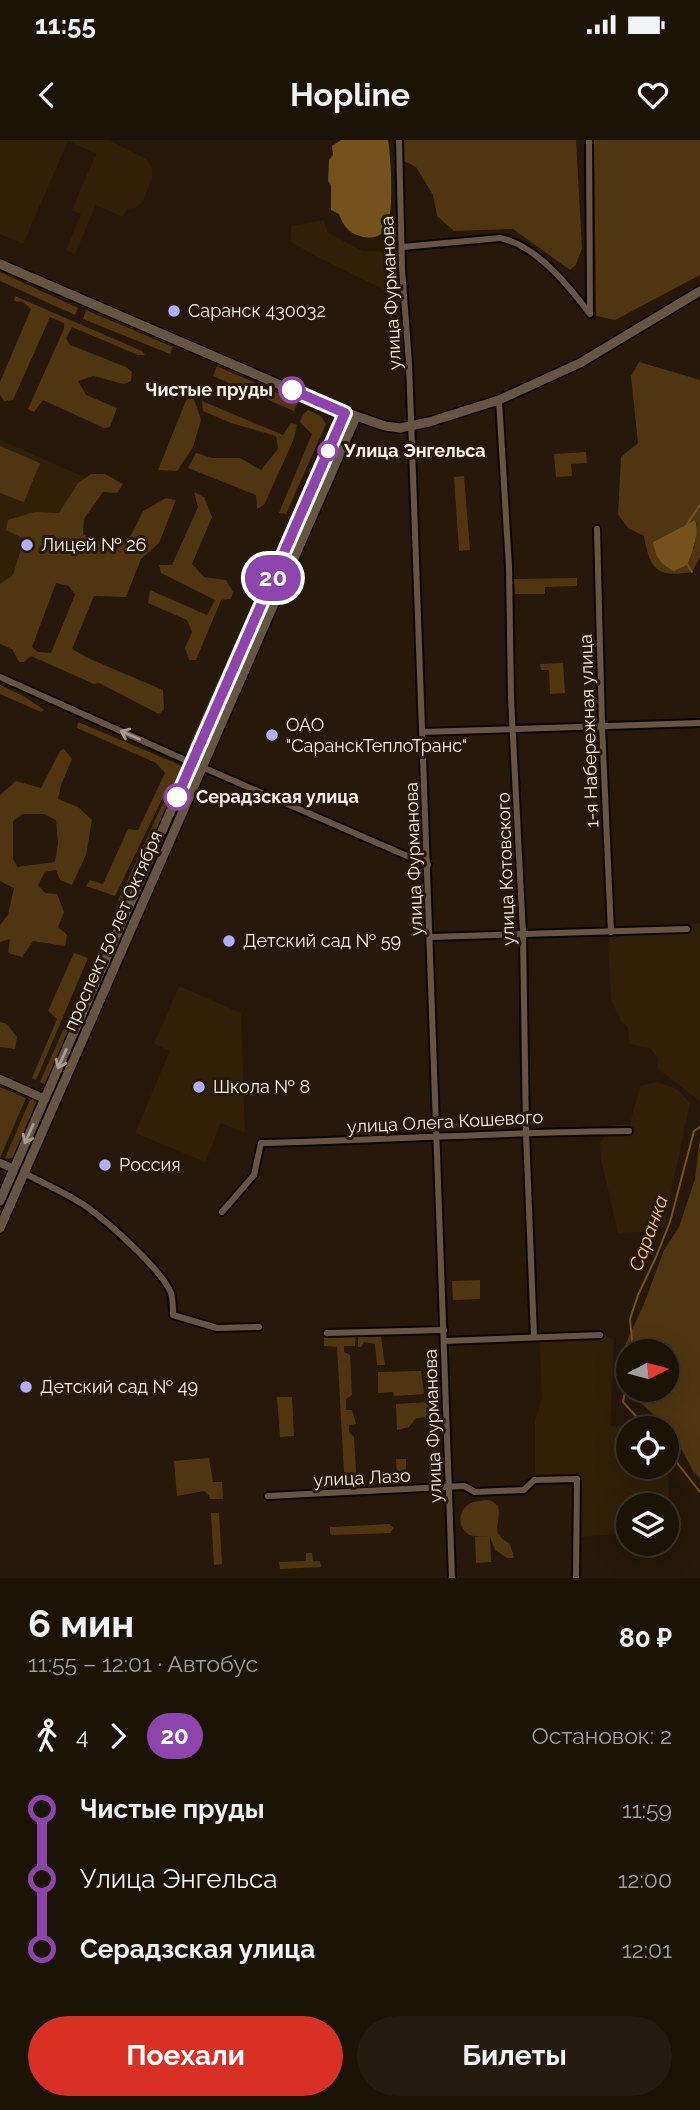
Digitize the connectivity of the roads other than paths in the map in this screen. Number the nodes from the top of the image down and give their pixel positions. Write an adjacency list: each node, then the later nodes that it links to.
1 (399, 140): 3 (street, улица Фурманова)
2 (589, 140): 3 (street)
3 (402, 247): 9 (street, улица Фурманова)
4 (0, 264): 7 (main road)
5 (700, 291): 6 (main road)
6 (499, 400): 9 (main road); 14 (street, улица Котовского)
7 (345, 413): 8 (main road); 16 (main road, проспект 50 лет Октября)
8 (356, 417): 9 (main road); 17 (main road, проспект 50 лет Октября)
9 (411, 426): 15 (street, улица Фурманова)
10 (597, 529): 13 (street, 1-я Набережная улица)
11 (0, 677): 16 (street, one-way to 11)
12 (699, 723): 13 (street)
13 (602, 726): 14 (street); 20 (street, 1-я Набережная улица)
14 (514, 730): 15 (street); 21 (street, улица Котовского)
15 (422, 732): 18 (street, улица Фурманова)
16 (192, 763): 17 (main road); 24 (main road, проспект 50 лет Октября, one-way to 24)
17 (202, 767): 18 (street); 25 (main road, проспект 50 лет Октября)
18 (428, 865): 22 (street, улица Фурманова)
19 (687, 929): 20 (street)
20 (611, 932): 21 (street)
21 (523, 934): 22 (street); 27 (street, улица Котовского)
22 (431, 937): 28 (street, улица Фурманова)
23 (0, 1080): 24 (street)
24 (45, 1099): 25 (main road); 30 (main road, проспект 50 лет Октября, one-way to 30)
25 (54, 1105): 31 (main road, проспект 50 лет Октября)
26 (629, 1131): 27 (street, улица Олега Кошевого)
27 (526, 1132): 28 (street, улица Олега Кошевого); 39 (street, улица Котовского)
28 (438, 1136): 33 (street, улица Олега Кошевого); 36 (street, улица Фурманова)
29 (0, 1163): 30 (street)
30 (14, 1169): 31 (main road); 32 (main road, проспект 50 лет Октября)
31 (24, 1173): 34 (main road, проспект 50 лет Октября); 35 (street)
32 (0, 1201)
33 (222, 1212)
34 (0, 1228)
35 (259, 1327)
36 (444, 1330): 37 (street); 40 (street, улица Фурманова)
37 (327, 1333)
38 (600, 1335): 39 (street)
39 (534, 1337): 40 (street)
40 (444, 1341): 41 (street, улица Фурманова)
41 (450, 1487): 42 (street, улица Лазо); 43 (street, улица Фурманова); 44 (street, улица Лазо)
42 (268, 1496)
43 (452, 1578)
44 (576, 1578)

